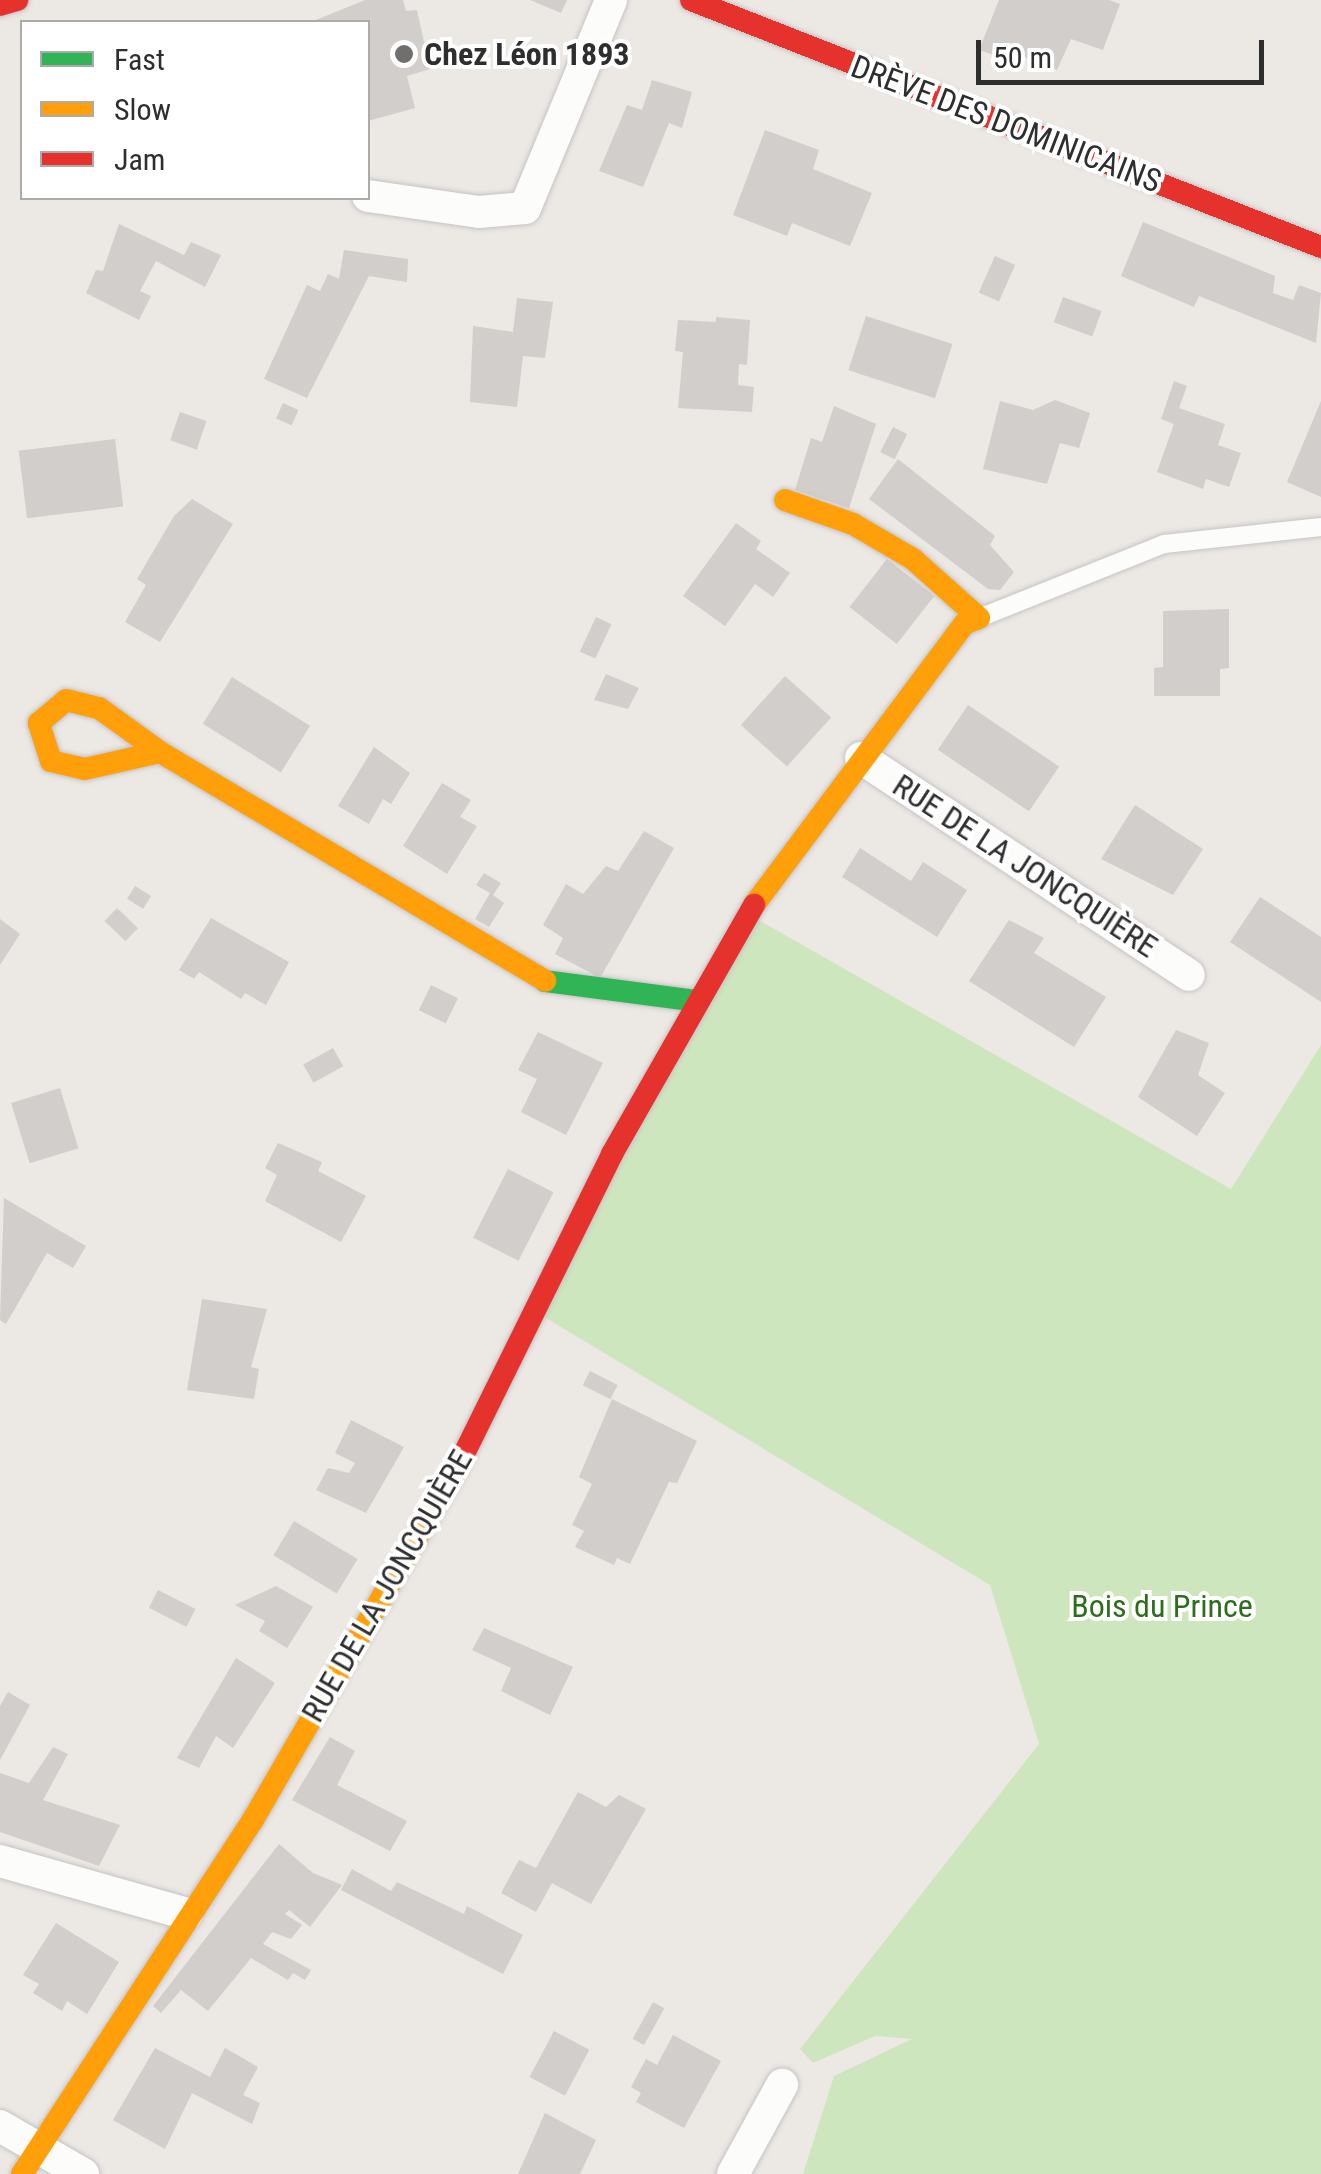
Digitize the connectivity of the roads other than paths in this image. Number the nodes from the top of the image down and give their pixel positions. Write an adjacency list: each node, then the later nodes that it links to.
1 (16, 0): 4 (street)
2 (611, 0): 5 (street)
3 (692, 0): 6 (street, DRÈVE DES DOMINICAINS)
4 (0, 5)
5 (370, 196)
6 (1321, 247)
7 (785, 500): 9 (street)
8 (1321, 527): 9 (lane, RUE DE LA JONCQUIÈRE)
9 (979, 618): 11 (street, RUE DE LA JONCQUIÈRE)
10 (160, 752): 10 (street); 13 (street)
11 (860, 758): 12 (street, RUE DE LA JONCQUIÈRE); 13 (street, RUE DE LA JONCQUIÈRE)
12 (1189, 974)
13 (697, 1002): 15 (street, RUE DE LA JONCQUIÈRE)
14 (0, 1862): 15 (street)
15 (187, 1914): 18 (street, RUE DE LA JONCQUIÈRE)
16 (782, 2085): 20 (street)
17 (0, 2126): 18 (street)
18 (28, 2160): 19 (street)
19 (83, 2174)
20 (733, 2174)

